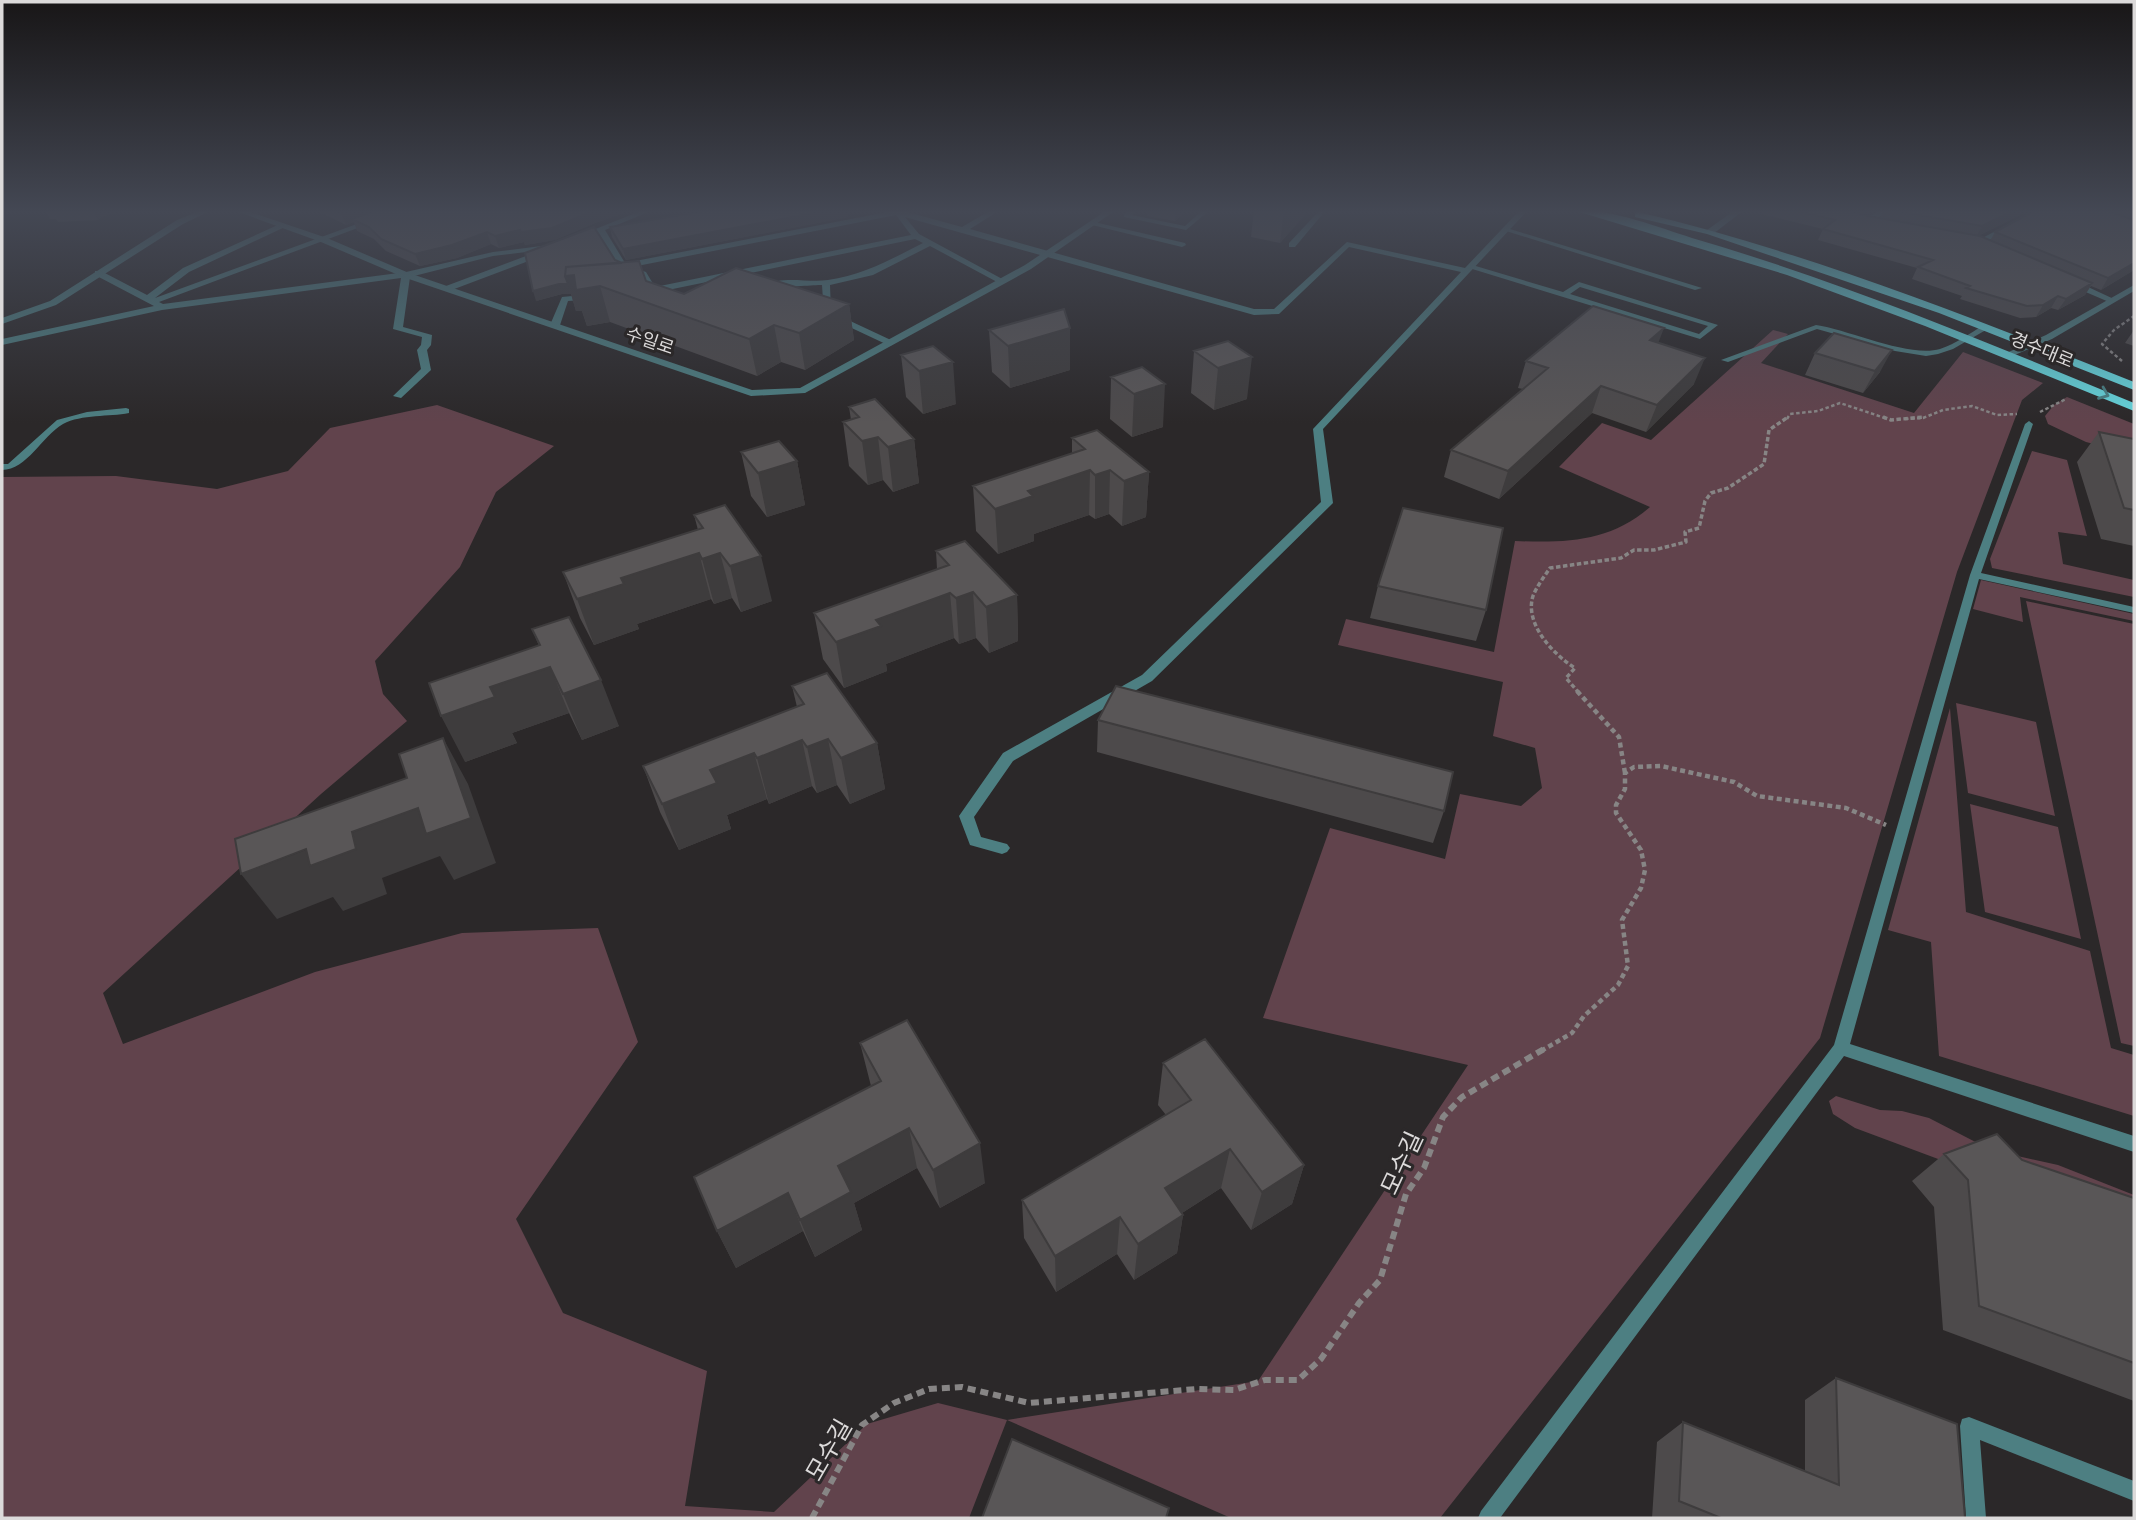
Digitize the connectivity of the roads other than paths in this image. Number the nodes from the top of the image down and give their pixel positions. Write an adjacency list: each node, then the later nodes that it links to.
1 (86, 281): 33 (street)
2 (114, 281): 31 (street)
3 (175, 281): 31 (street)
4 (212, 281): 31 (street)
5 (351, 281): 31 (street)
6 (405, 281): 43 (street)
7 (426, 281): 22 (street, 수일로)
8 (468, 281): 22 (street)
9 (648, 281): 26 (street)
10 (698, 281): 26 (street)
11 (835, 281): 21 (street)
12 (1002, 281): 38 (street, 수일로)
13 (1144, 281): 14 (street)
14 (1308, 281)
15 (1459, 281): 50 (street)
16 (1516, 281): 28 (lane)
17 (1675, 281): 23 (lane)
18 (1812, 281): 36 (main road, 경수대로)
19 (1852, 281): 35 (main road, 경수대로)
20 (2068, 281): 30 (street)
21 (826, 283): 25 (street); 38 (street)
22 (449, 288): 34 (street, 수일로)
23 (1698, 288)
24 (2134, 288): 30 (street)
25 (754, 289)
26 (654, 290): 27 (street); 32 (street)
27 (641, 292)
28 (1566, 294): 28 (lane)
29 (603, 296): 34 (street)
30 (2112, 300): 39 (street)
31 (155, 302): 37 (street)
32 (665, 303)
33 (2, 321)
34 (555, 325): 38 (street, 수일로)
35 (1986, 327): 36 (lane); 39 (main road, 경수대로)
36 (1965, 338): 40 (main road, 경수대로); 41 (lane)
37 (2, 342)
38 (890, 343)
39 (2031, 344): 40 (street); 42 (main road, 경수대로)
40 (2007, 355): 44 (main road, 경수대로, one-way to 44)
41 (1725, 360)
42 (2134, 386)
43 (398, 396)
44 (2134, 407)
45 (126, 411): 47 (lane)
46 (2027, 419): 48 (lane)
47 (2, 467)
48 (1975, 576): 49 (lane); 51 (lane)
49 (2134, 610)
50 (1002, 848)
51 (1841, 1048): 52 (lane); 54 (lane)
52 (2134, 1144)
53 (2134, 1492): 55 (lane)
54 (1488, 1518)
55 (1976, 1518)

